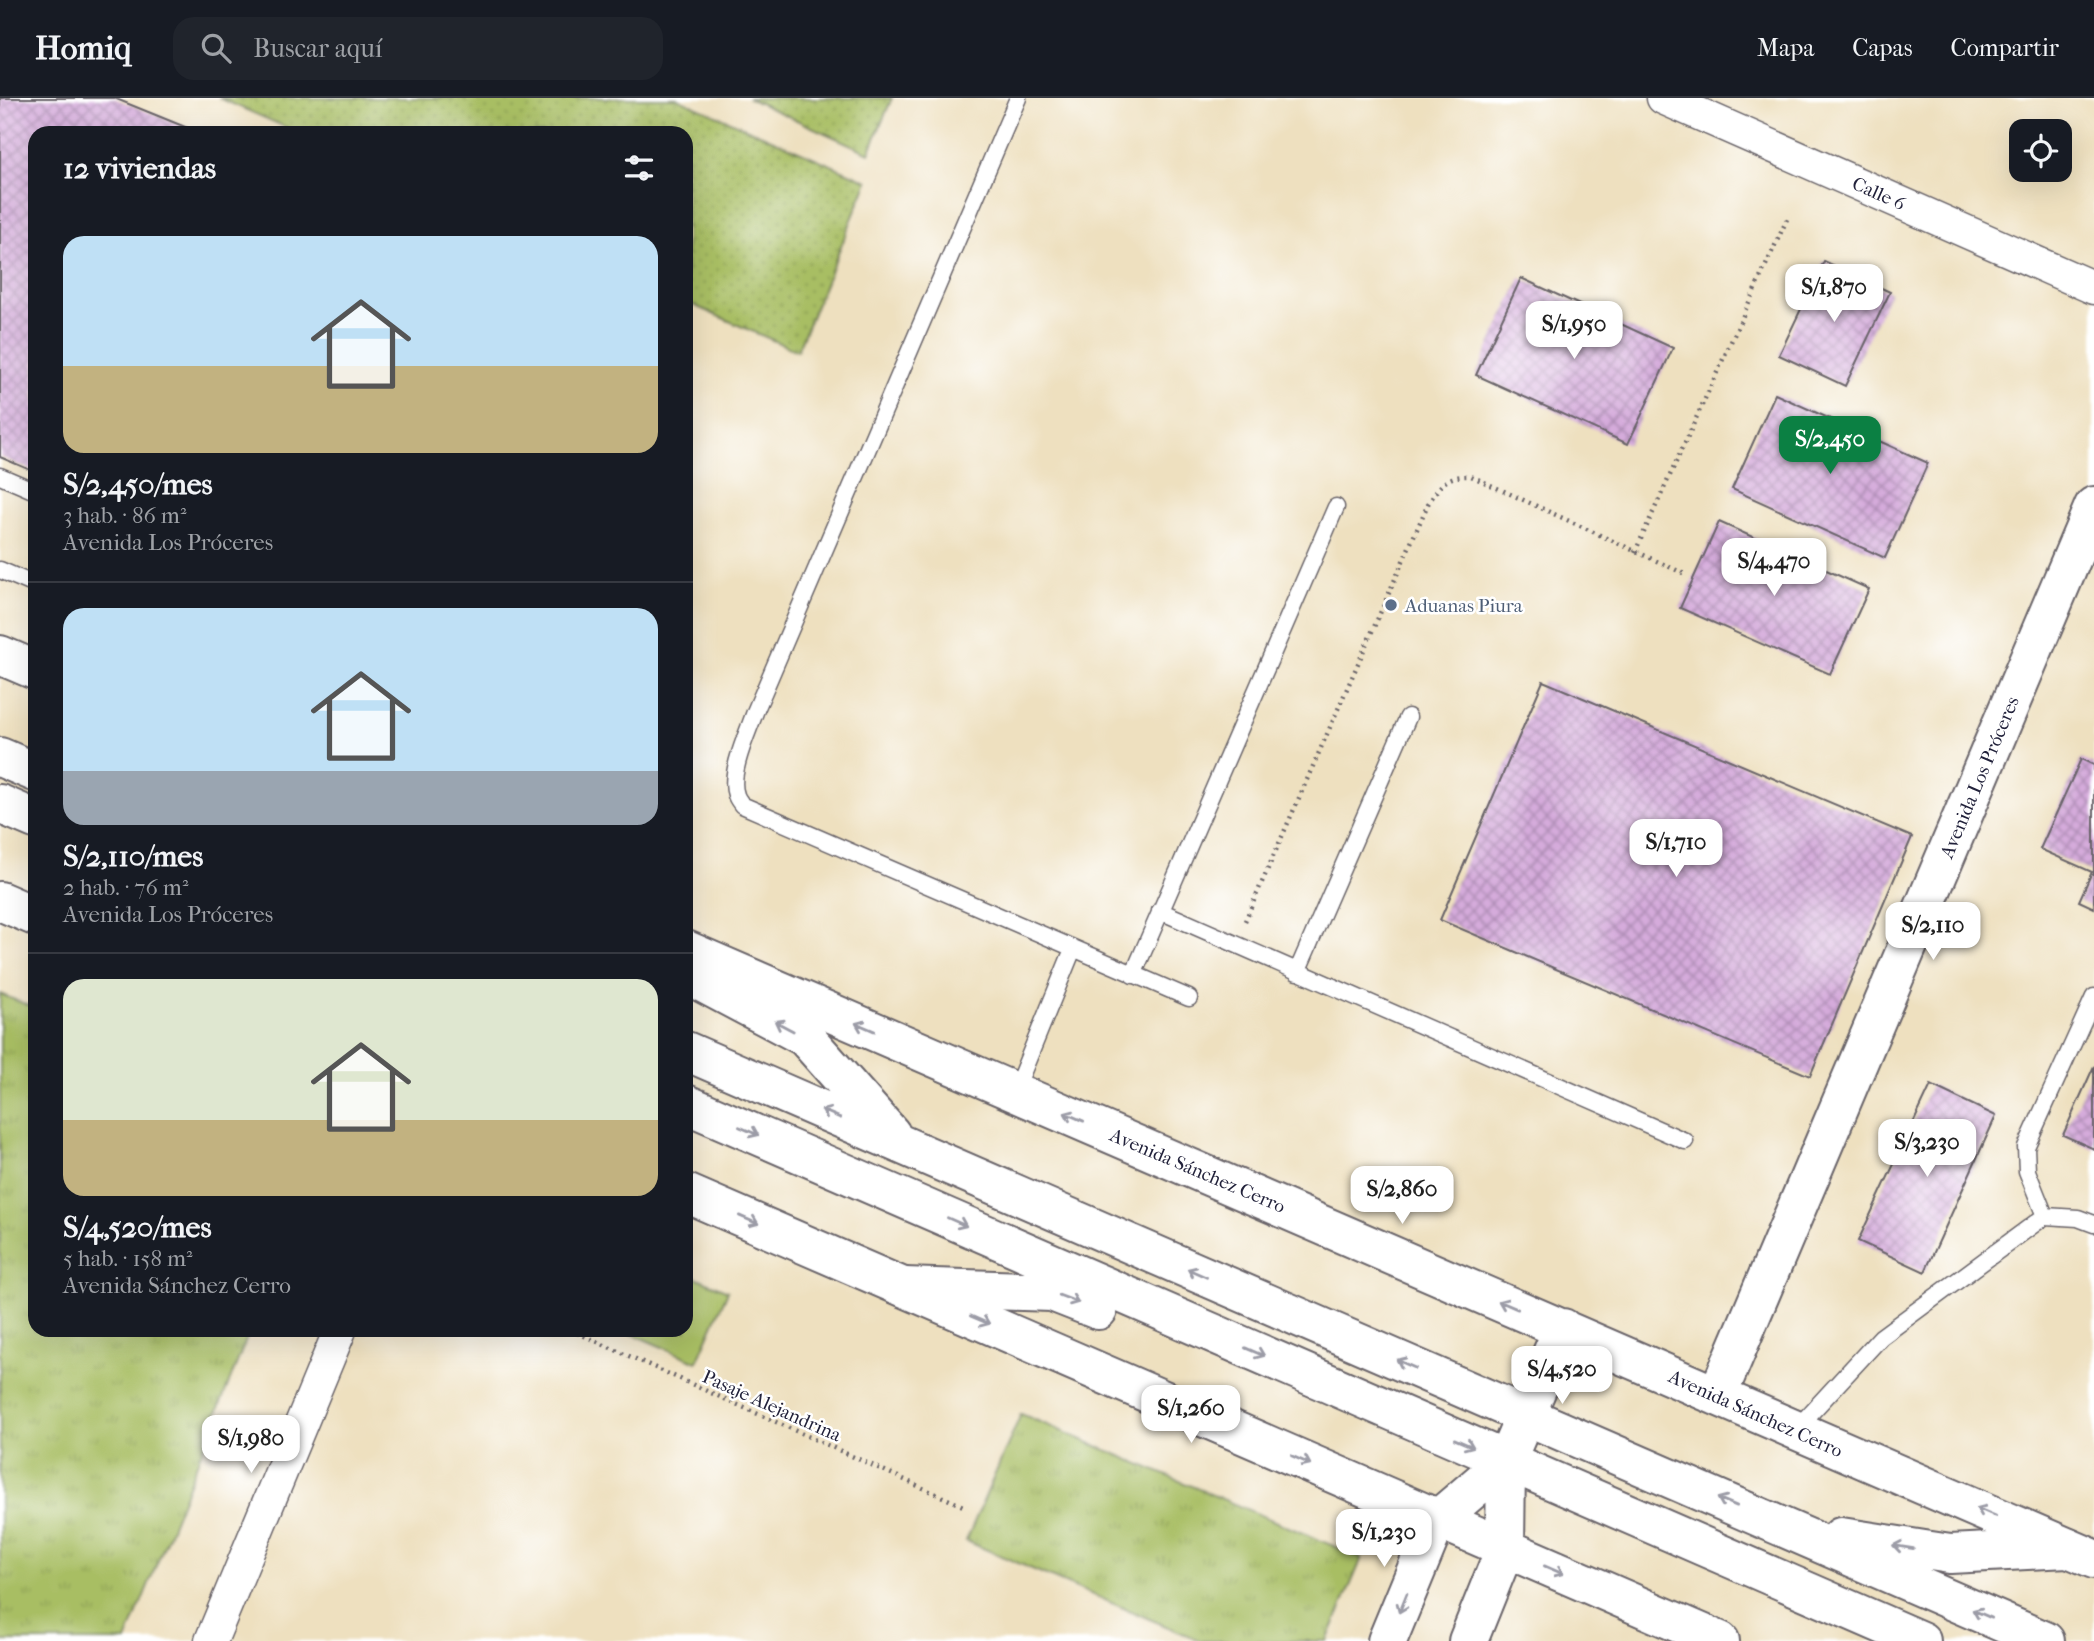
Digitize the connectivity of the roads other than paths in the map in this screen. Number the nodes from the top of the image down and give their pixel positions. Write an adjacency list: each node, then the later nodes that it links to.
1 (1018, 98): 20 (lane)
2 (1663, 98): 3 (street, Calle 6)
3 (2094, 288)
4 (0, 476): 5 (lane)
5 (28, 488)
6 (2094, 506): 39 (main road, Avenida Los Próceres)
7 (1336, 507): 18 (lane)
8 (0, 570): 9 (lane)
9 (28, 582)
10 (0, 655): 11 (main road)
11 (28, 667)
12 (1408, 717): 23 (lane)
13 (0, 757): 14 (main road)
14 (28, 769)
15 (0, 804): 16 (main road)
16 (28, 816)
17 (0, 901): 19 (main road)
18 (1160, 911): 23 (lane); 24 (lane)
19 (28, 913)
20 (1073, 948): 24 (lane); 28 (lane)
21 (693, 953): 28 (main road, Avenida Sánchez Cerro, one-way to 21)
22 (693, 972): 31 (main road, one-way to 22)
23 (1297, 972): 30 (lane)
24 (1133, 975): 26 (lane)
25 (2094, 997): 33 (lane)
26 (1189, 998)
27 (693, 1054): 31 (main road, one-way to 27)
28 (1015, 1091): 36 (main road, Avenida Sánchez Cerro, one-way to 28)
29 (693, 1107): 37 (main road, one-way to 37)
30 (1685, 1140)
31 (900, 1143): 40 (main road, one-way to 31)
32 (693, 1196): 35 (main road, one-way to 35)
33 (2045, 1216): 34 (lane); 41 (lane)
34 (2094, 1224)
35 (904, 1287): 37 (main road, one-way to 37); 44 (main road, one-way to 44)
36 (1563, 1328): 39 (main road, Avenida Sánchez Cerro); 40 (main road)
37 (1201, 1329): 42 (main road, one-way to 42)
38 (337, 1337): 48 (street)
39 (1717, 1396): 41 (main road, Avenida Sánchez Cerro)
40 (1525, 1416): 42 (main road); 43 (main road, one-way to 40)
41 (1795, 1430): 46 (main road, Avenida Sánchez Cerro, one-way to 41)
42 (1506, 1461): 44 (main road); 45 (main road); 47 (main road)
43 (1765, 1519): 46 (main road, one-way to 43); 54 (main road, one-way to 43)
44 (1437, 1520): 45 (main road); 49 (main road, one-way to 49)
45 (1505, 1549): 50 (main road); 51 (main road, one-way to 51)
46 (2081, 1553)
47 (1811, 1593): 52 (main road); 53 (main road)
48 (211, 1641)
49 (1387, 1641)
50 (1468, 1641)
51 (1720, 1641)
52 (1858, 1641)
53 (1921, 1641)
54 (2045, 1641)

